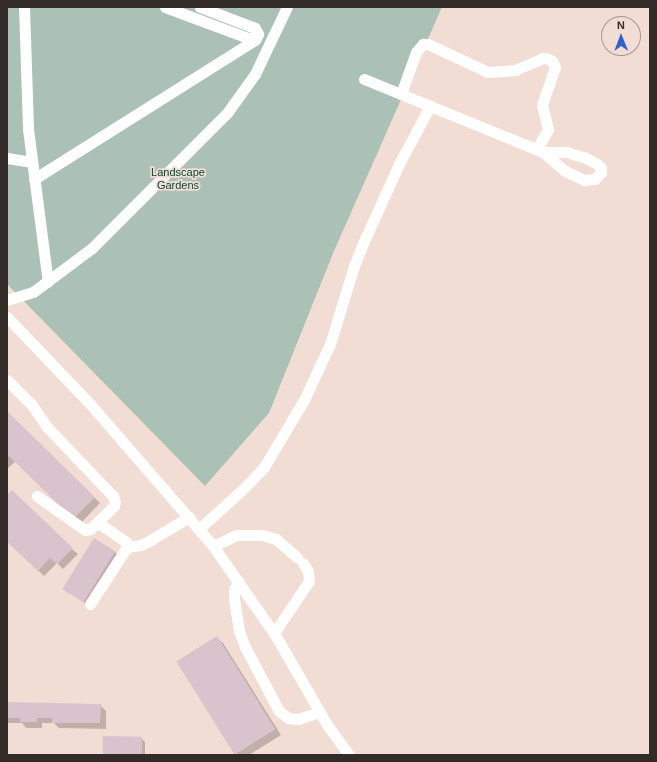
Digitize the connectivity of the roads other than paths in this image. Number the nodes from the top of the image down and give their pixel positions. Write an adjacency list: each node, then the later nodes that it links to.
1 (24, 7): 11 (street)
2 (166, 7): 5 (street)
3 (200, 7): 5 (street)
4 (287, 7): 6 (street)
5 (256, 37): 6 (street); 12 (street)
6 (271, 41): 13 (street)
7 (364, 79): 8 (street)
8 (401, 94): 9 (street); 9 (street)
9 (430, 106): 20 (street)
10 (7, 158): 11 (street)
11 (31, 162): 12 (street)
12 (34, 179): 13 (street)
13 (48, 282): 14 (street)
14 (7, 300)
15 (7, 317): 18 (street)
16 (7, 380): 19 (street)
17 (37, 496): 19 (street)
18 (189, 517): 20 (street); 22 (street)
19 (97, 522): 22 (street)
20 (199, 529): 21 (street)
21 (213, 546): 23 (street); 25 (street)
22 (127, 547): 24 (street)
23 (238, 581): 25 (street); 26 (street)
24 (90, 604)
25 (274, 633): 26 (street)
26 (320, 712): 27 (street)
27 (349, 755)

